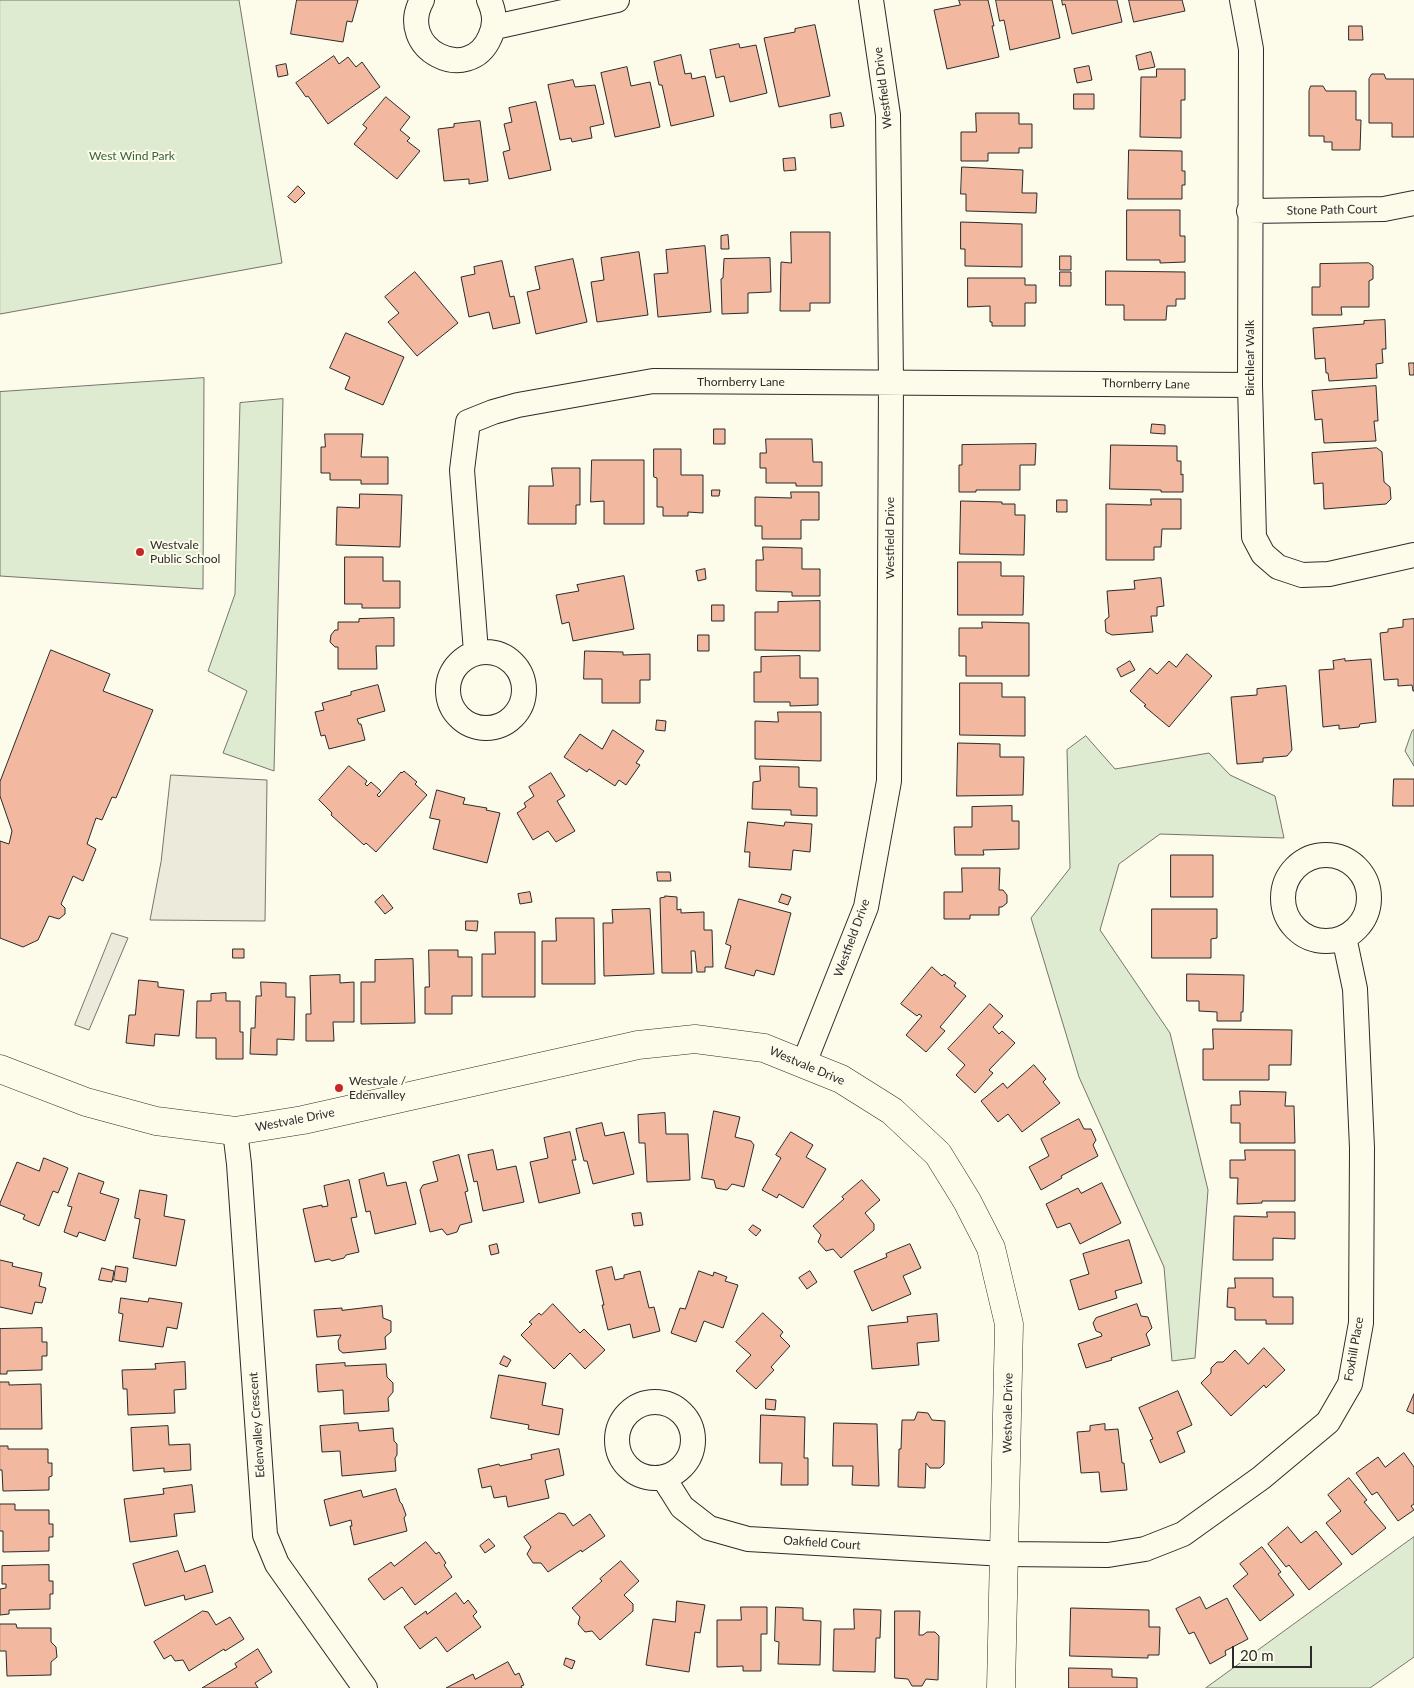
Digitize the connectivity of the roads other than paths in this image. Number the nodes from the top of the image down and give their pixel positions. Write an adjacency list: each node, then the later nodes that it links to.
1 (422, 0): 6 (street)
2 (489, 0): 6 (street)
3 (617, 0): 6 (street)
4 (871, 0): 9 (street, Westfield Drive)
5 (1242, 0): 8 (street, Birchleaf Walk)
6 (495, 27)
7 (1414, 203): 8 (street, Stone Path Court)
8 (1249, 211): 10 (street, Birchleaf Walk)
9 (891, 382): 10 (street, Thornberry Lane); 12 (street, Thornberry Lane); 14 (street, Westfield Drive)
10 (1250, 385): 11 (street, Birchleaf Walk)
11 (1414, 554)
12 (476, 652)
13 (1344, 937): 18 (street, Foxhill Place)
14 (804, 1063): 16 (street, Westvale Drive); 18 (street, Westvale Drive)
15 (0, 1069): 16 (street, Westvale Drive)
16 (235, 1131): 19 (street, Edenvalley Crescent)
17 (663, 1477): 18 (street, Oakfield Court)
18 (1005, 1554): 20 (street, Westvale Drive)
19 (365, 1688)
20 (1002, 1688)

